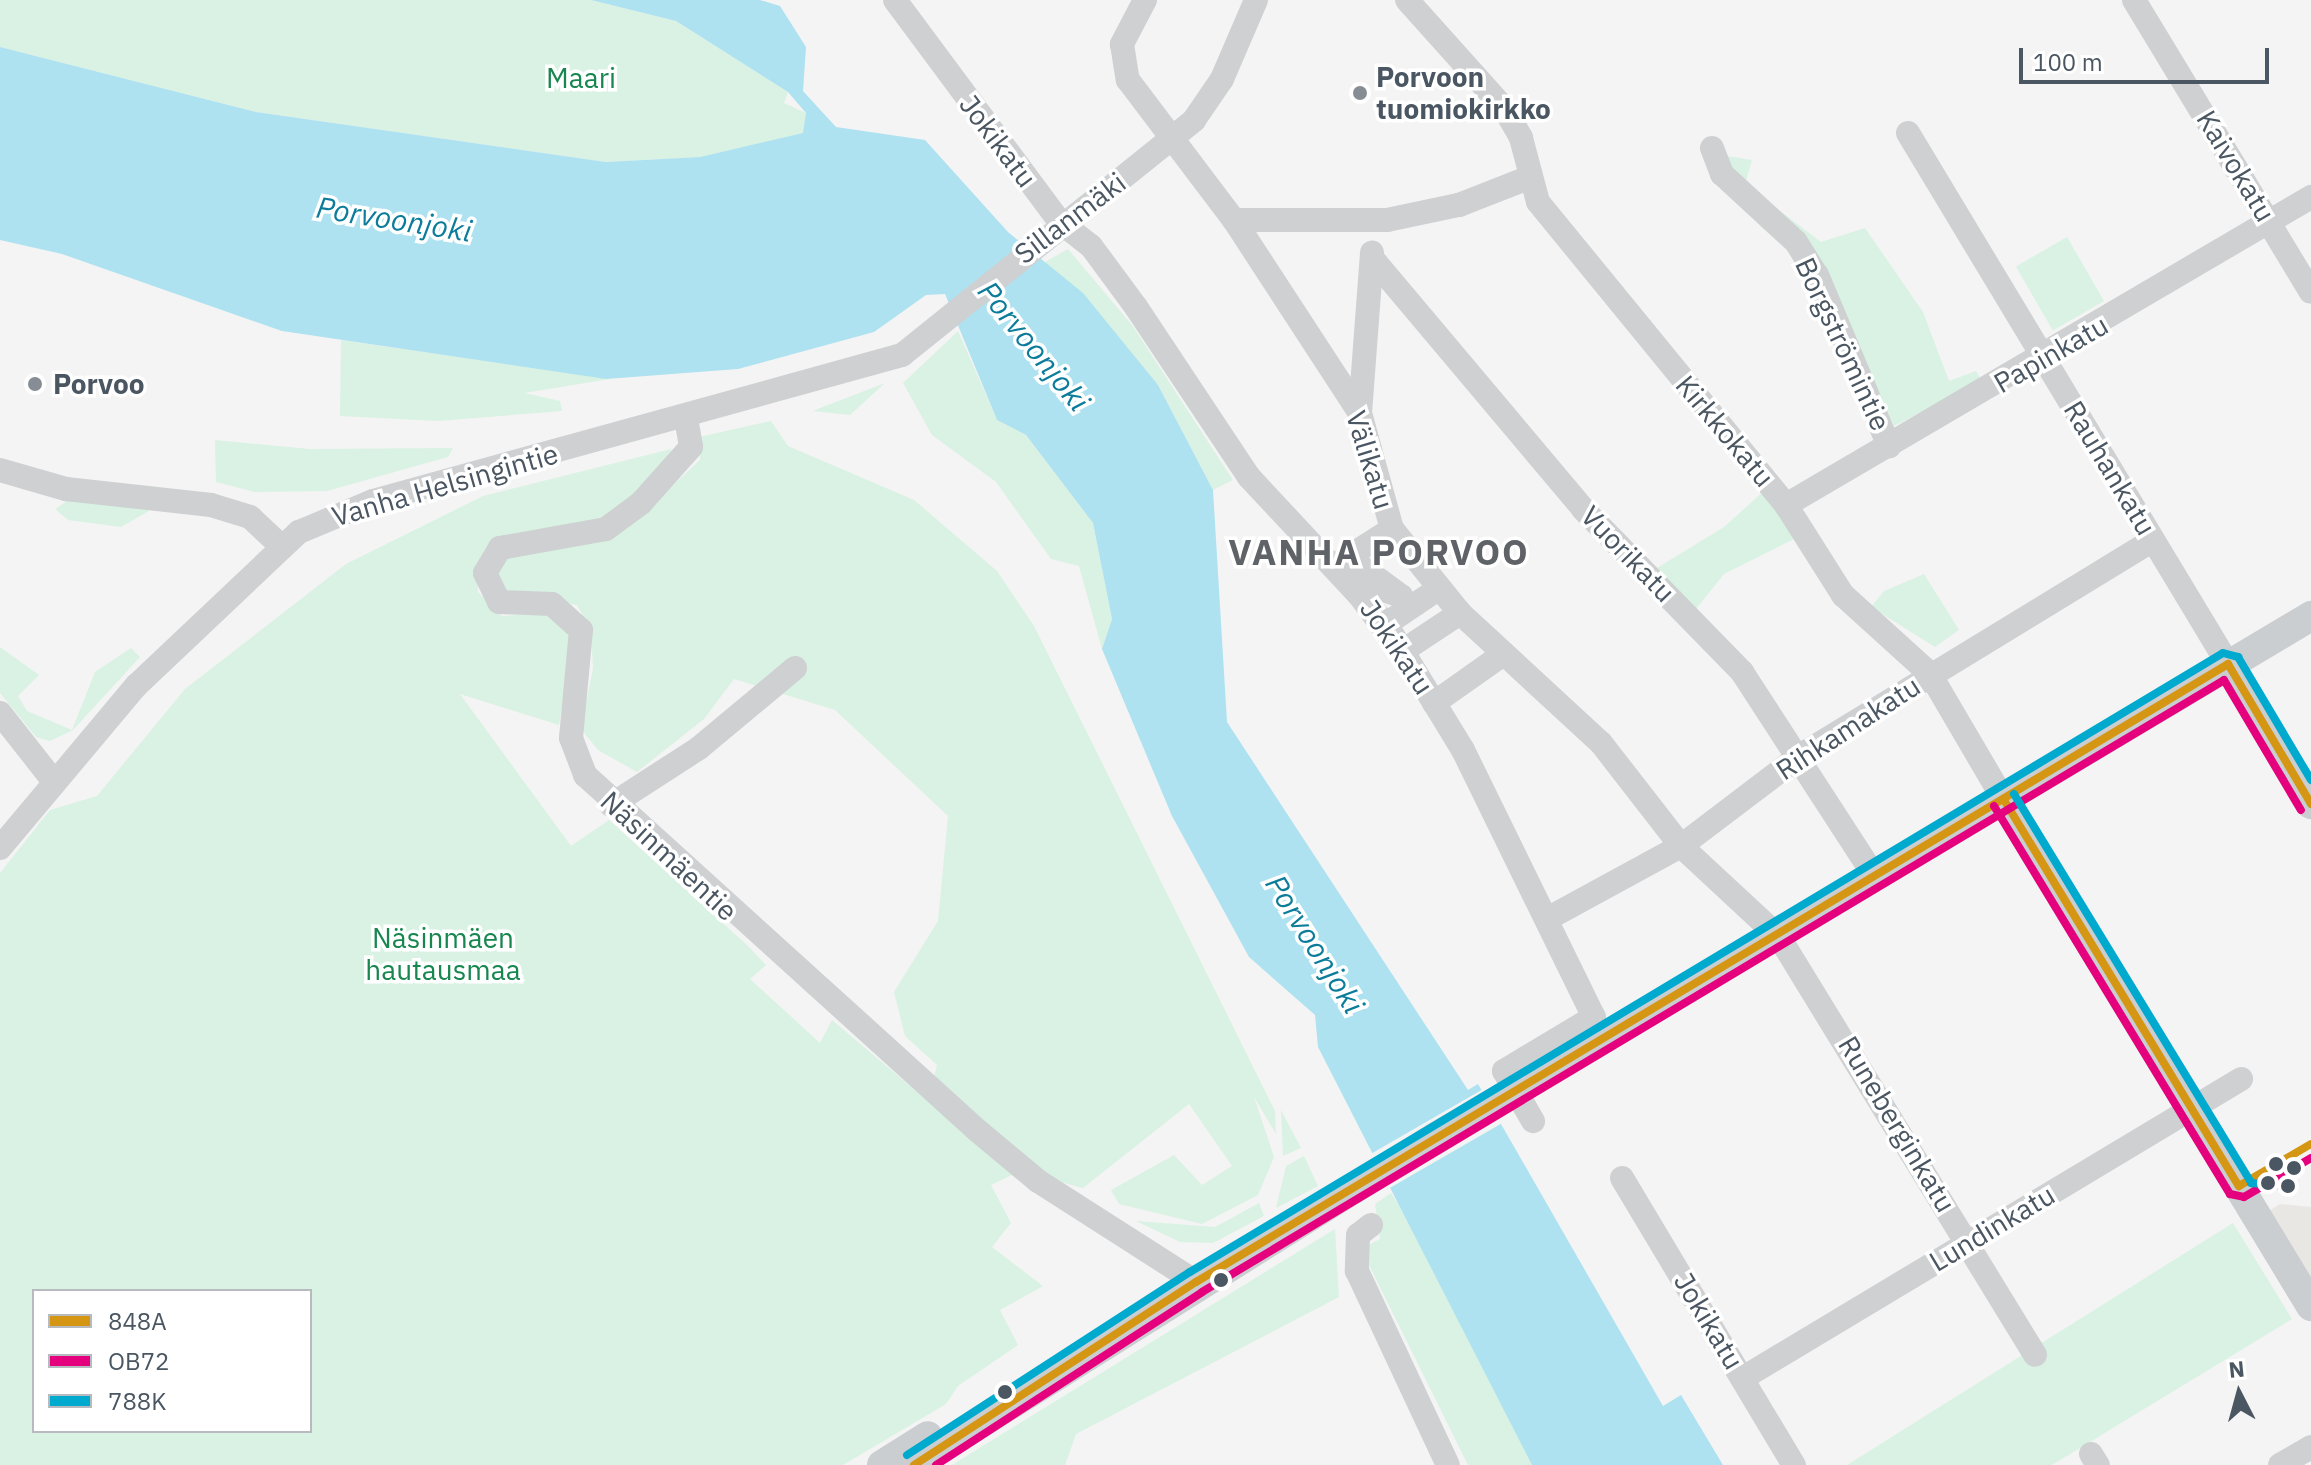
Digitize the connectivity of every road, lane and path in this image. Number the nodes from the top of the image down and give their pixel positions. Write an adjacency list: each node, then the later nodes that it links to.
1 (895, 0): 12 (street, Jokikatu)
2 (1145, 0): 7 (street, Välikatu)
3 (1256, 0): 7 (street, Sillanmäki)
4 (1407, 0): 9 (street)
5 (2134, 0): 14 (street, Kaivokatu)
6 (1908, 133): 17 (street, Rauhankatu)
7 (1171, 142): 11 (street, Välikatu); 12 (street, Sillanmäki)
8 (1712, 148): 21 (street, Borgströmintie)
9 (1528, 178): 13 (street); 23 (street, Kirkkokatu)
10 (2311, 197): 14 (street, Papinkatu)
11 (1234, 220): 13 (street); 19 (street, Välikatu)
12 (1060, 222): 18 (street, Sillanmäki); 27 (street, Jokikatu)
13 (1373, 222): 15 (street)
14 (2270, 222): 16 (street, Kaivokatu); 17 (street, Papinkatu)
15 (1372, 258): 19 (street); 39 (street, Vuorikatu)
16 (2311, 292)
17 (2044, 359): 21 (street, Papinkatu); 25 (street, Rauhankatu)
18 (784, 393): 20 (street, Vanha Helsingintie)
19 (1360, 413): 24 (street, Välikatu)
20 (686, 418): 26 (street, Vanha Helsingintie); 43 (street, Näsinmäentie)
21 (1889, 446): 23 (street, Papinkatu)
22 (0, 470): 26 (street)
23 (1786, 505): 36 (street, Kirkkokatu)
24 (1392, 529): 27 (street); 28 (street, Välikatu)
25 (2153, 540): 34 (street, Rauhankatu); 36 (street, Rihkamakatu)
26 (280, 545): 40 (street, Vanha Helsingintie)
27 (1338, 566): 31 (street, Jokikatu)
28 (1438, 589): 29 (street, Välikatu); 31 (street)
29 (1460, 613): 32 (street); 33 (street)
30 (2311, 616): 34 (main road)
31 (1386, 624): 32 (street, Jokikatu)
32 (1401, 652): 37 (street, Jokikatu)
33 (1502, 655): 37 (street); 44 (street)
34 (2228, 664): 41 (main road); 42 (main road, Rauhankatu)
35 (795, 668): 43 (street)
36 (1930, 674): 39 (street, Rihkamakatu); 41 (street, Kirkkokatu)
37 (1434, 703): 47 (street, Jokikatu)
38 (0, 713): 40 (street)
39 (1801, 755): 44 (street, Rihkamakatu); 46 (street, Vuorikatu)
40 (52, 779): 45 (street, Vanha Helsingintie)
41 (2004, 800): 48 (main road); 50 (main road)
42 (2311, 804)
43 (611, 805): 55 (street, Näsinmäentie)
44 (1681, 846): 47 (street, Rihkamakatu); 48 (street)
45 (0, 848)
46 (1866, 863)
47 (1547, 919): 51 (street, Jokikatu)
48 (1779, 937): 54 (street, Runeberginkatu); 55 (main road, bridge)
49 (2241, 1079): 50 (street, Lundinkatu)
50 (2192, 1108): 54 (street, Lundinkatu); 56 (main road)
51 (1533, 1121)
52 (1622, 1178): 58 (street, Jokikatu)
53 (1371, 1225): 62 (street)
54 (1969, 1242): 57 (street, Runeberginkatu); 58 (street, Lundinkatu)
55 (1196, 1282): 60 (main road); 61 (main road)
56 (2311, 1306)
57 (2035, 1355)
58 (1743, 1378): 63 (street, Jokikatu)
59 (2311, 1447): 64 (street)
60 (882, 1465)
61 (914, 1465)
62 (1448, 1465)
63 (1794, 1465)
64 (2280, 1465)

